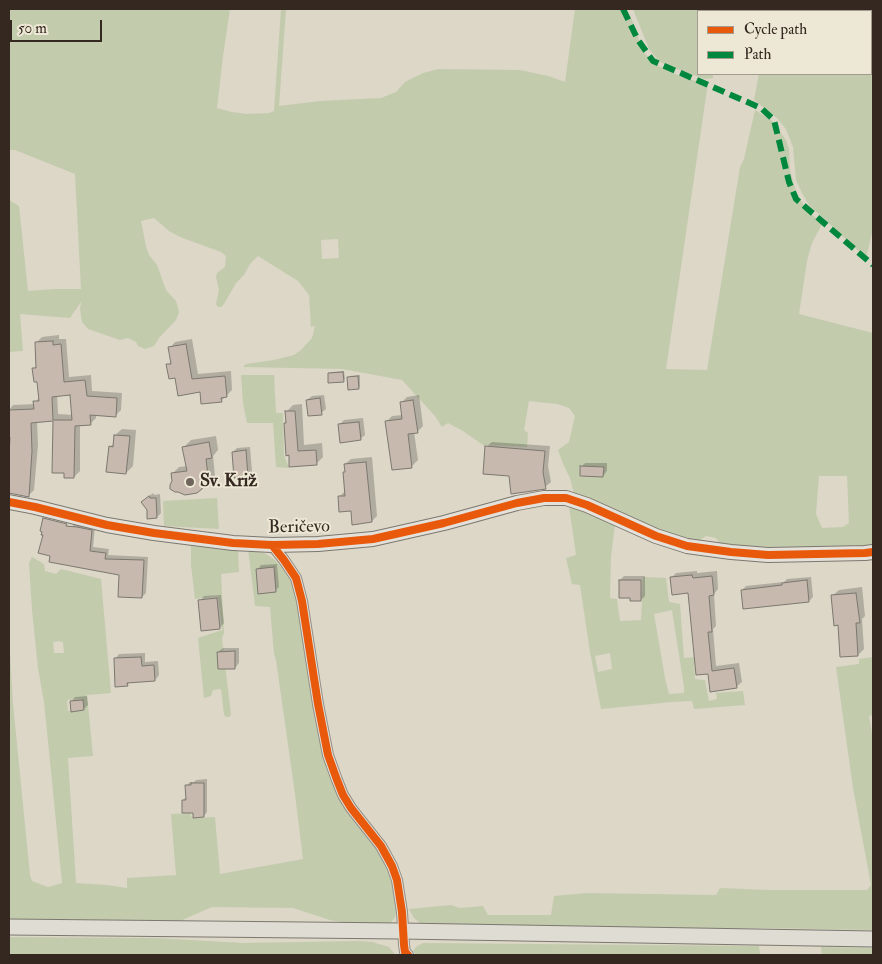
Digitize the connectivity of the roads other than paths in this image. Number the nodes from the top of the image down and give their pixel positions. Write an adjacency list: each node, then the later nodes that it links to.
1 (9, 502): 2 (street, Beričevo)
2 (272, 545): 3 (street, Beričevo); 5 (street)
3 (873, 552)
4 (9, 927): 5 (main road)
5 (402, 931): 6 (main road); 7 (street)
6 (873, 939)
7 (408, 955)

